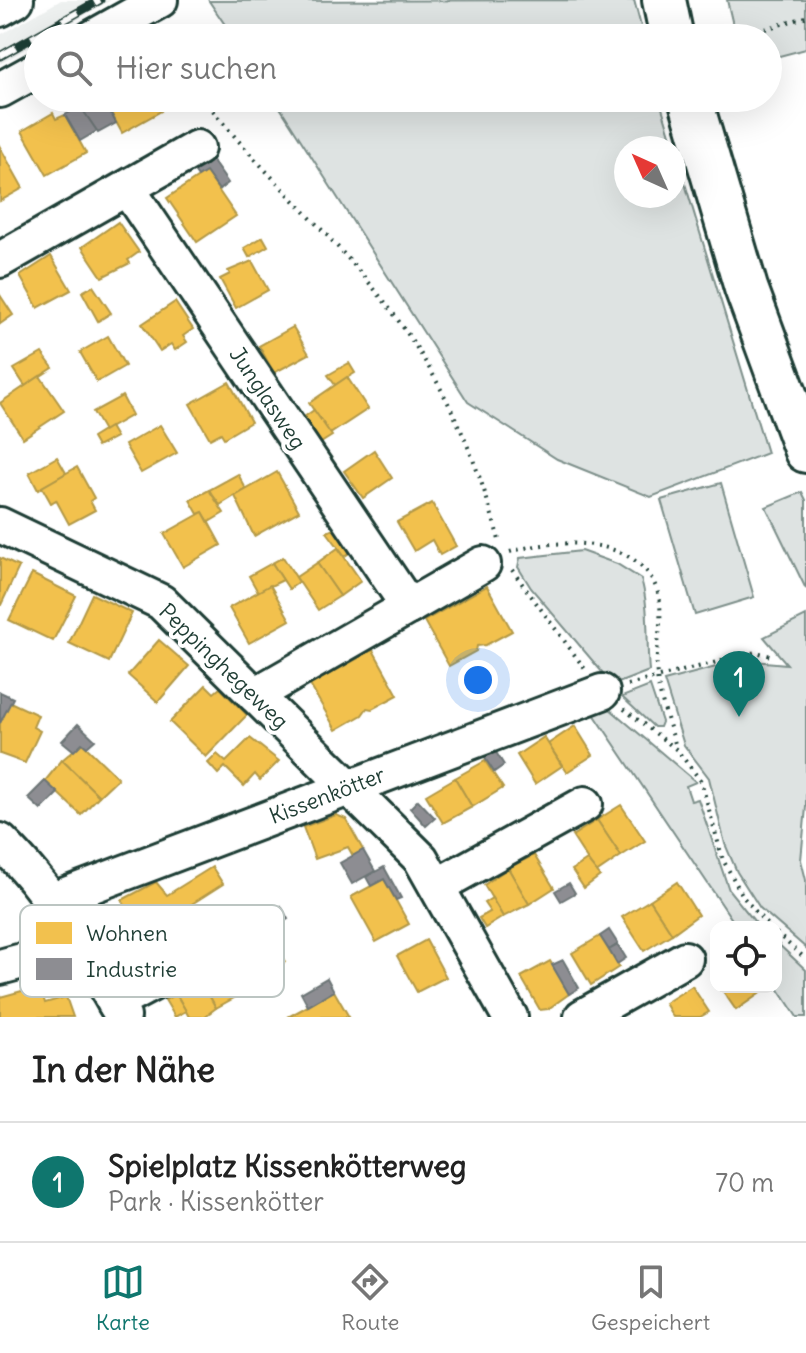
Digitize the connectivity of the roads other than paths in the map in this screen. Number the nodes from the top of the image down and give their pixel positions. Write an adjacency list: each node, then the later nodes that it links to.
1 (16, 0): 4 (street)
2 (160, 0): 5 (street)
3 (664, 0): 6 (main road)
4 (0, 9)
5 (117, 24)
6 (669, 24)
7 (24, 77): 8 (street)
8 (0, 90)
9 (694, 112): 13 (main road)
10 (197, 148): 11 (street)
11 (127, 188): 12 (street); 16 (street, Junglasweg)
12 (0, 260)
13 (806, 451)
14 (0, 525): 18 (street, Peppinghegeweg)
15 (493, 559): 16 (street)
16 (409, 607): 18 (street)
17 (602, 692): 19 (street, Kissenkötter)
18 (255, 695): 19 (street, Peppinghegeweg)
19 (346, 788): 22 (street, Peppinghegeweg); 23 (street, Kissenkötter)
20 (585, 804): 22 (street)
21 (0, 841): 23 (street)
22 (437, 886): 30 (street, Peppinghegeweg)
23 (53, 900): 24 (street)
24 (56, 905)
25 (685, 959): 31 (street)
26 (20, 962): 27 (street)
27 (0, 967)
28 (141, 997): 29 (street)
29 (119, 1010)
30 (510, 1017)
31 (582, 1017)

